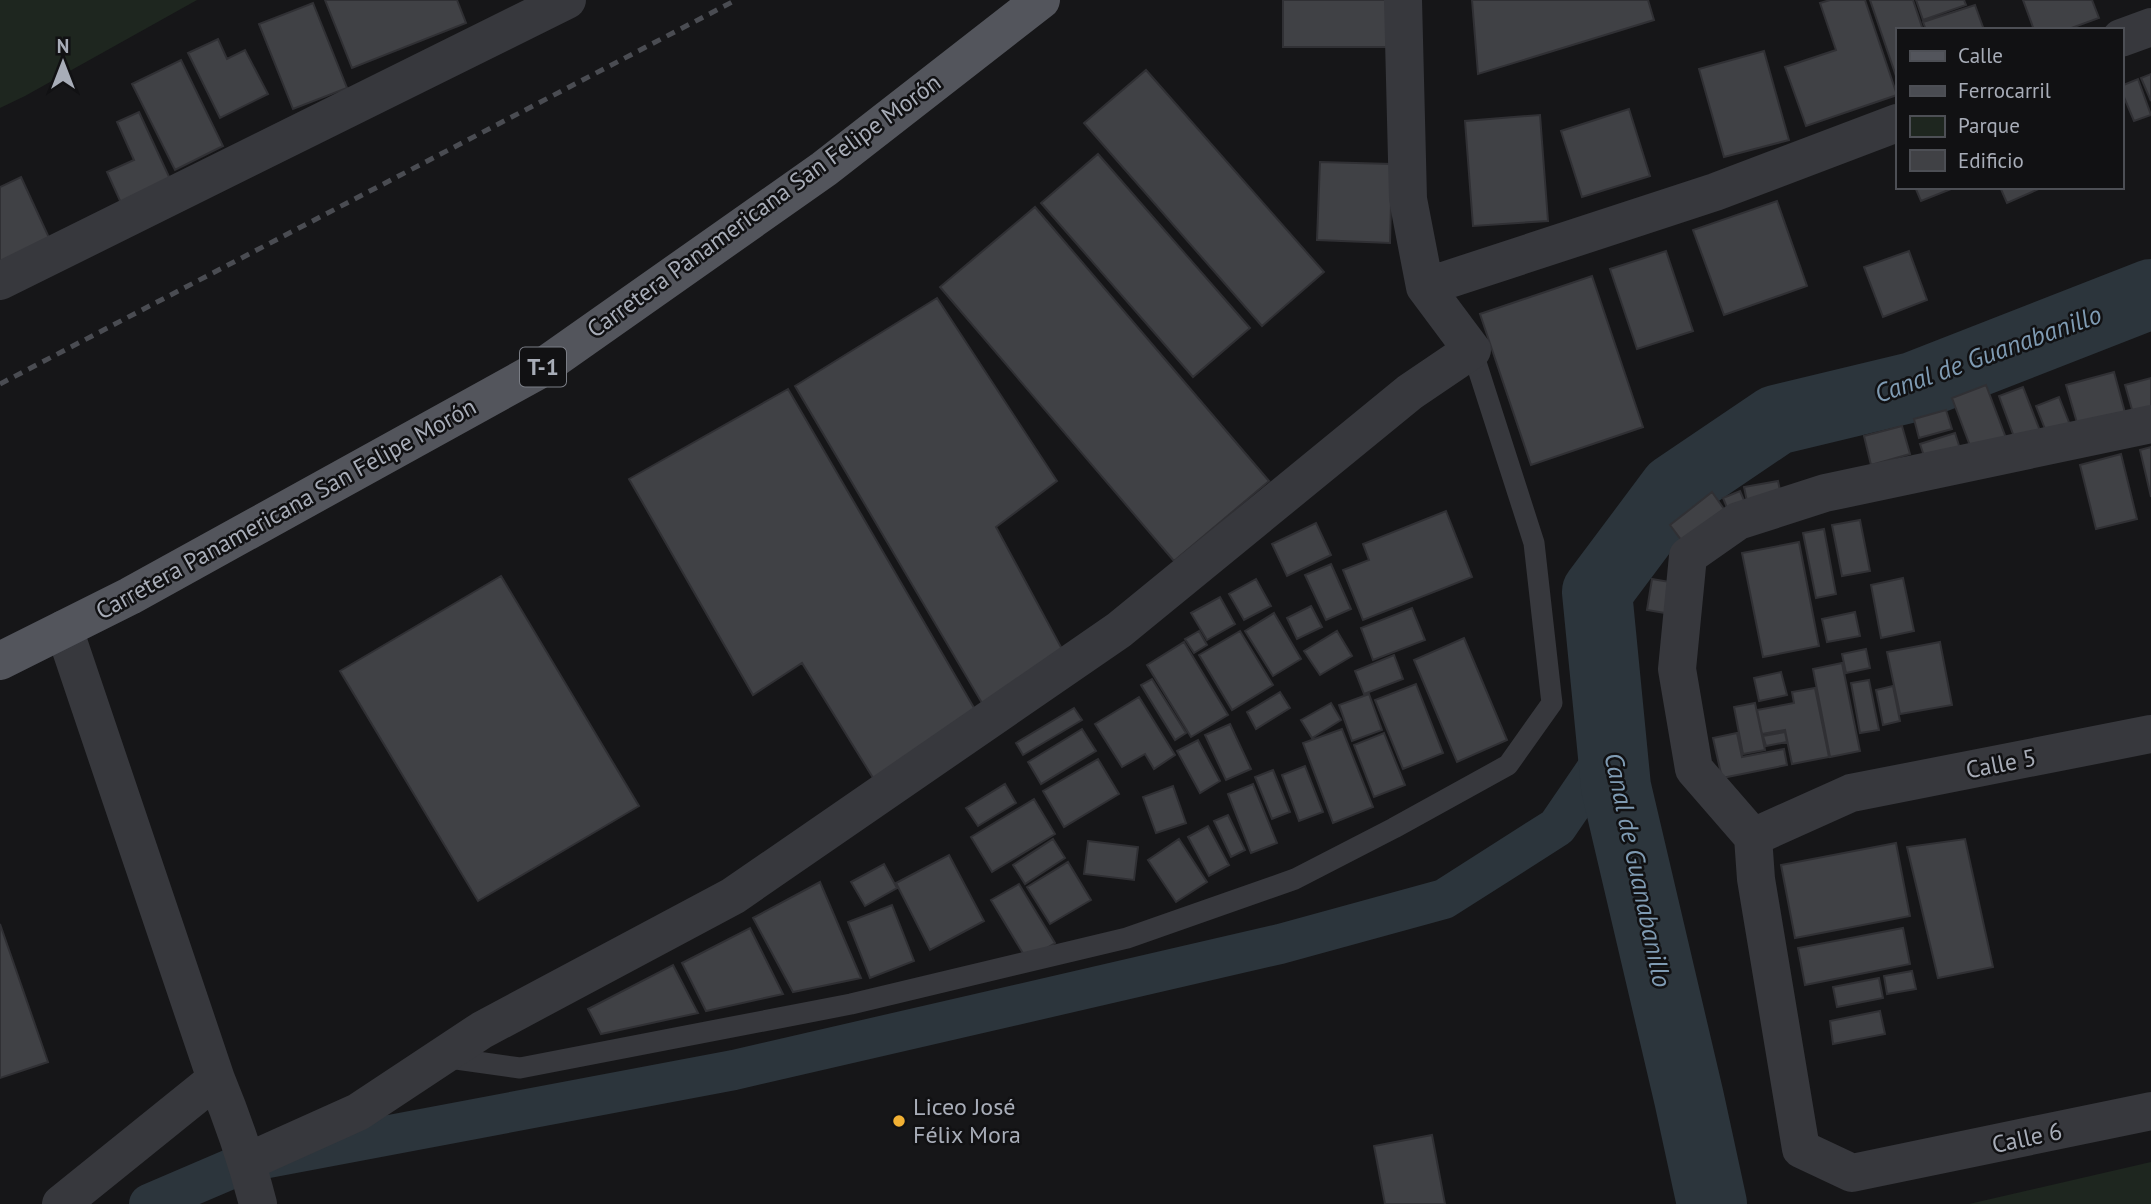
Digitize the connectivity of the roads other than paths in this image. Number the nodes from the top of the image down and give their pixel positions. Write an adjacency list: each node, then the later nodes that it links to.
1 (567, 0): 7 (street)
2 (1041, 0): 11 (main road, Carretera Panamericana San Felipe Morón / T-1)
3 (1403, 0): 8 (street)
4 (2151, 27): 5 (street)
5 (2123, 37)
6 (1896, 123): 8 (street)
7 (0, 281)
8 (1424, 288): 9 (street)
9 (1472, 350): 15 (street); 15 (lane)
10 (2151, 424): 14 (street)
11 (64, 629): 12 (main road, Carretera Panamericana San Felipe Morón / T-1); 16 (street)
12 (0, 661)
13 (2151, 734): 14 (street, Calle 5)
14 (1752, 837): 17 (street, Calle 6)
15 (442, 1057): 18 (street)
16 (216, 1079): 18 (street); 19 (street)
17 (2151, 1111)
18 (247, 1162): 20 (street)
19 (61, 1204)
20 (258, 1204)

